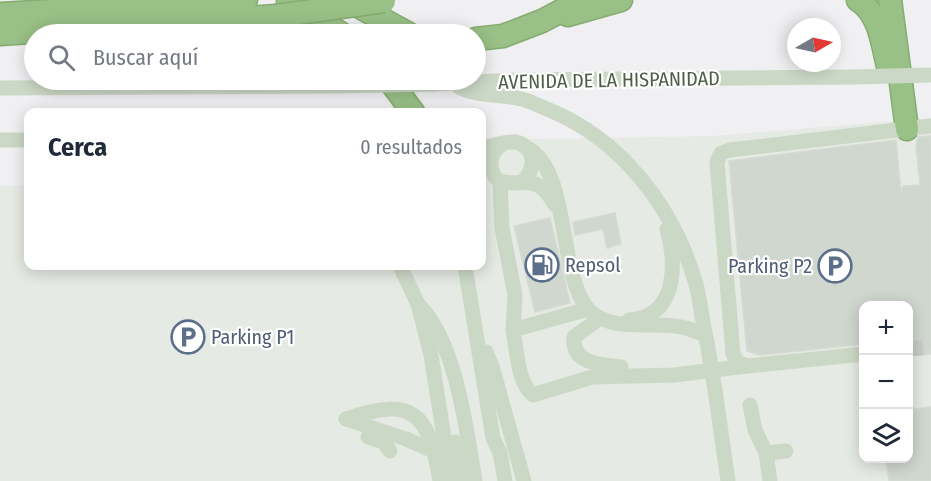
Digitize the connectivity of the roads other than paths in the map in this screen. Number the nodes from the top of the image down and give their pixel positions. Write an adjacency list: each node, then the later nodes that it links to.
1 (347, 0): 14 (highway)
2 (560, 0): 17 (highway)
3 (582, 0): 11 (highway)
4 (621, 0): 11 (highway)
5 (858, 0): 25 (highway)
6 (890, 0): 25 (highway)
7 (237, 1): 10 (highway)
8 (387, 1): 9 (highway, bridge)
9 (282, 8): 12 (highway); 13 (highway)
10 (0, 14)
11 (542, 21): 18 (highway)
12 (108, 24)
13 (319, 24)
14 (391, 24)
15 (24, 32): 16 (highway)
16 (0, 34)
17 (486, 35)
18 (486, 38)
19 (930, 75): 20 (street, AVENIDA DE LA HISPANIDAD, bridge)
20 (486, 81)
21 (0, 88): 22 (street, AVENIDA DE LA HISPANIDAD, bridge)
22 (24, 88)
23 (396, 90): 26 (highway)
24 (463, 90): 36 (street)
25 (902, 97): 28 (highway)
26 (410, 108)
27 (931, 126): 28 (street)
28 (907, 129): 46 (street)
29 (0, 140): 30 (street)
30 (24, 140)
31 (501, 145): 32 (street); 33 (street); 34 (street)
32 (486, 147)
33 (525, 147): 35 (street); 37 (street)
34 (492, 178): 35 (street); 43 (street)
35 (520, 183): 37 (street)
36 (658, 200): 41 (street); 44 (street)
37 (560, 215): 41 (street)
38 (402, 270): 40 (street)
39 (466, 270): 42 (street)
40 (418, 304): 47 (street); 61 (street)
41 (601, 316): 43 (street); 44 (street); 46 (street)
42 (476, 330): 52 (street); 57 (street)
43 (513, 330): 45 (street); 49 (street)
44 (706, 339): 64 (street, bridge)
45 (503, 346)
46 (733, 354): 49 (street)
47 (431, 355): 59 (street); 60 (street)
48 (859, 355): 49 (street)
49 (748, 366)
50 (750, 405): 56 (street)
51 (352, 422): 53 (street); 54 (street); 54 (street)
52 (494, 438): 62 (street); 63 (street)
53 (390, 451)
54 (434, 451): 58 (street)
55 (786, 451): 56 (street)
56 (766, 453): 65 (street)
57 (524, 480)
58 (440, 481)
59 (451, 481)
60 (463, 481)
61 (475, 481)
62 (496, 481)
63 (505, 481)
64 (728, 481)
65 (770, 481)

